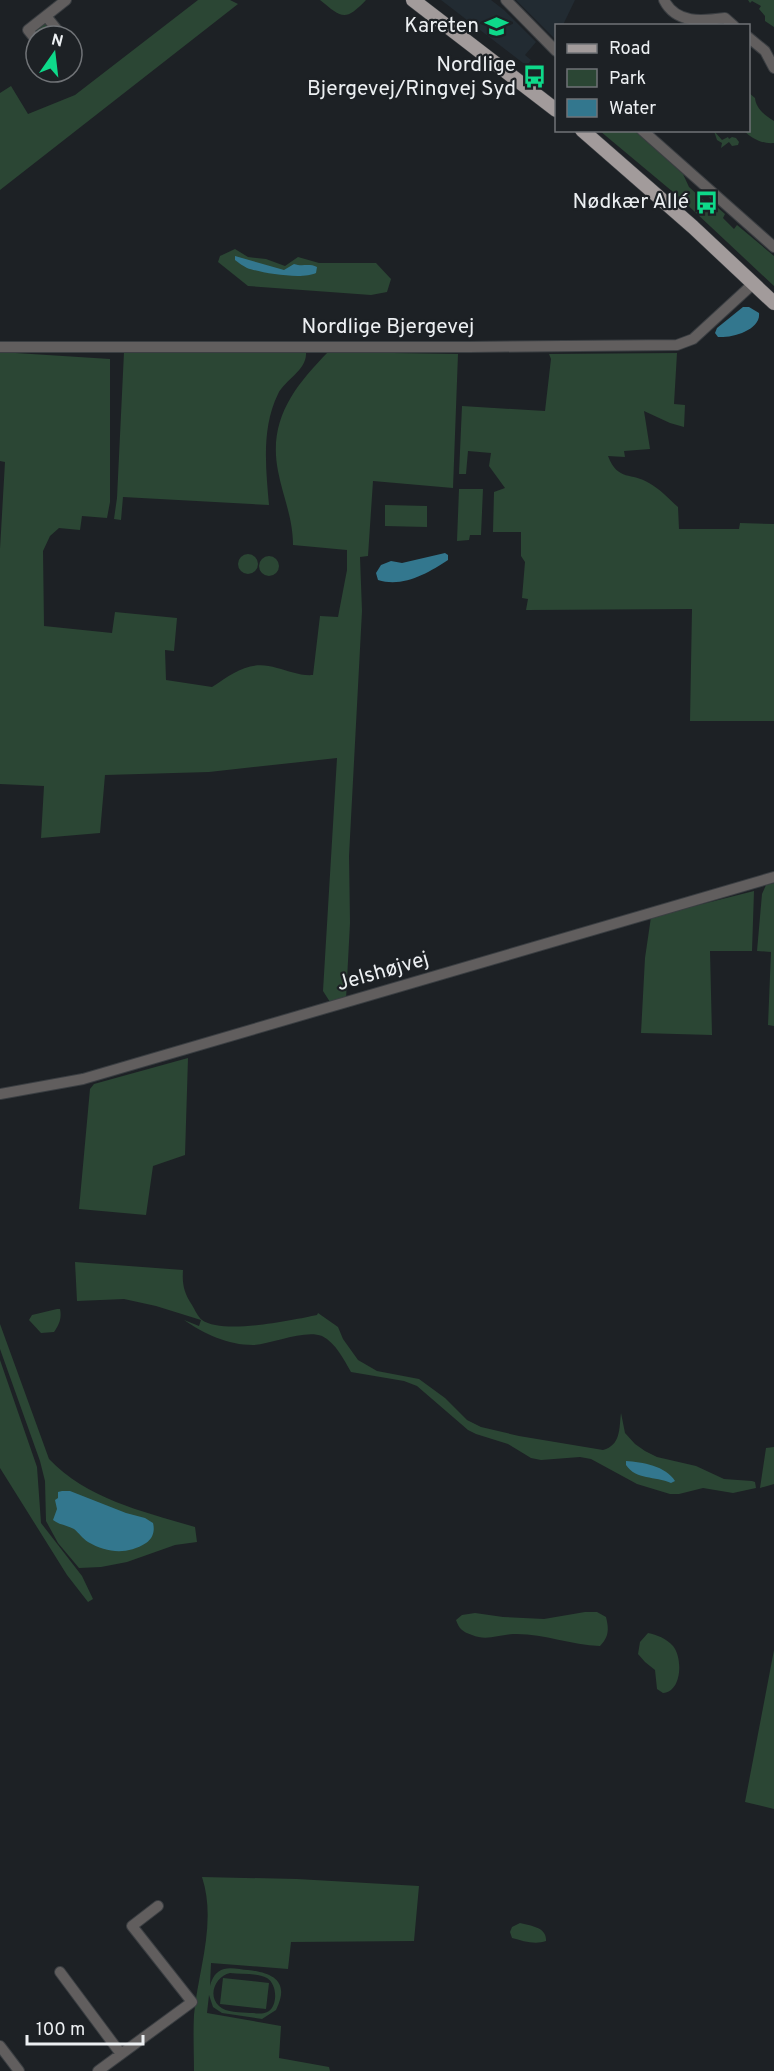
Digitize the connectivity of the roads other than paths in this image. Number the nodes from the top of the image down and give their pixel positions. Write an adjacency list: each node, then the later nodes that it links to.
1 (66, 0): 5 (street)
2 (413, 0): 11 (main road)
3 (506, 0): 10 (street)
4 (664, 0): 8 (street)
5 (46, 16): 6 (street); 7 (street)
6 (36, 24)
7 (53, 24)
8 (732, 24)
9 (750, 39): 12 (street)
10 (555, 50)
11 (481, 52): 13 (main road); 14 (main road)
12 (774, 68)
13 (555, 109)
14 (555, 117)
15 (575, 132): 18 (main road)
16 (584, 132): 18 (main road)
17 (644, 132): 19 (street)
18 (647, 187): 20 (main road)
19 (774, 247)
20 (754, 284): 21 (main road); 22 (street, Nordlige Bjergevej)
21 (774, 303)
22 (0, 346)
23 (774, 877): 24 (street, Jelshøjvej)
24 (0, 1094)
25 (158, 1906): 28 (street)
26 (60, 1972): 28 (street)
27 (0, 2046): 29 (street)
28 (121, 2054): 30 (street)
29 (19, 2071)
30 (98, 2071)

